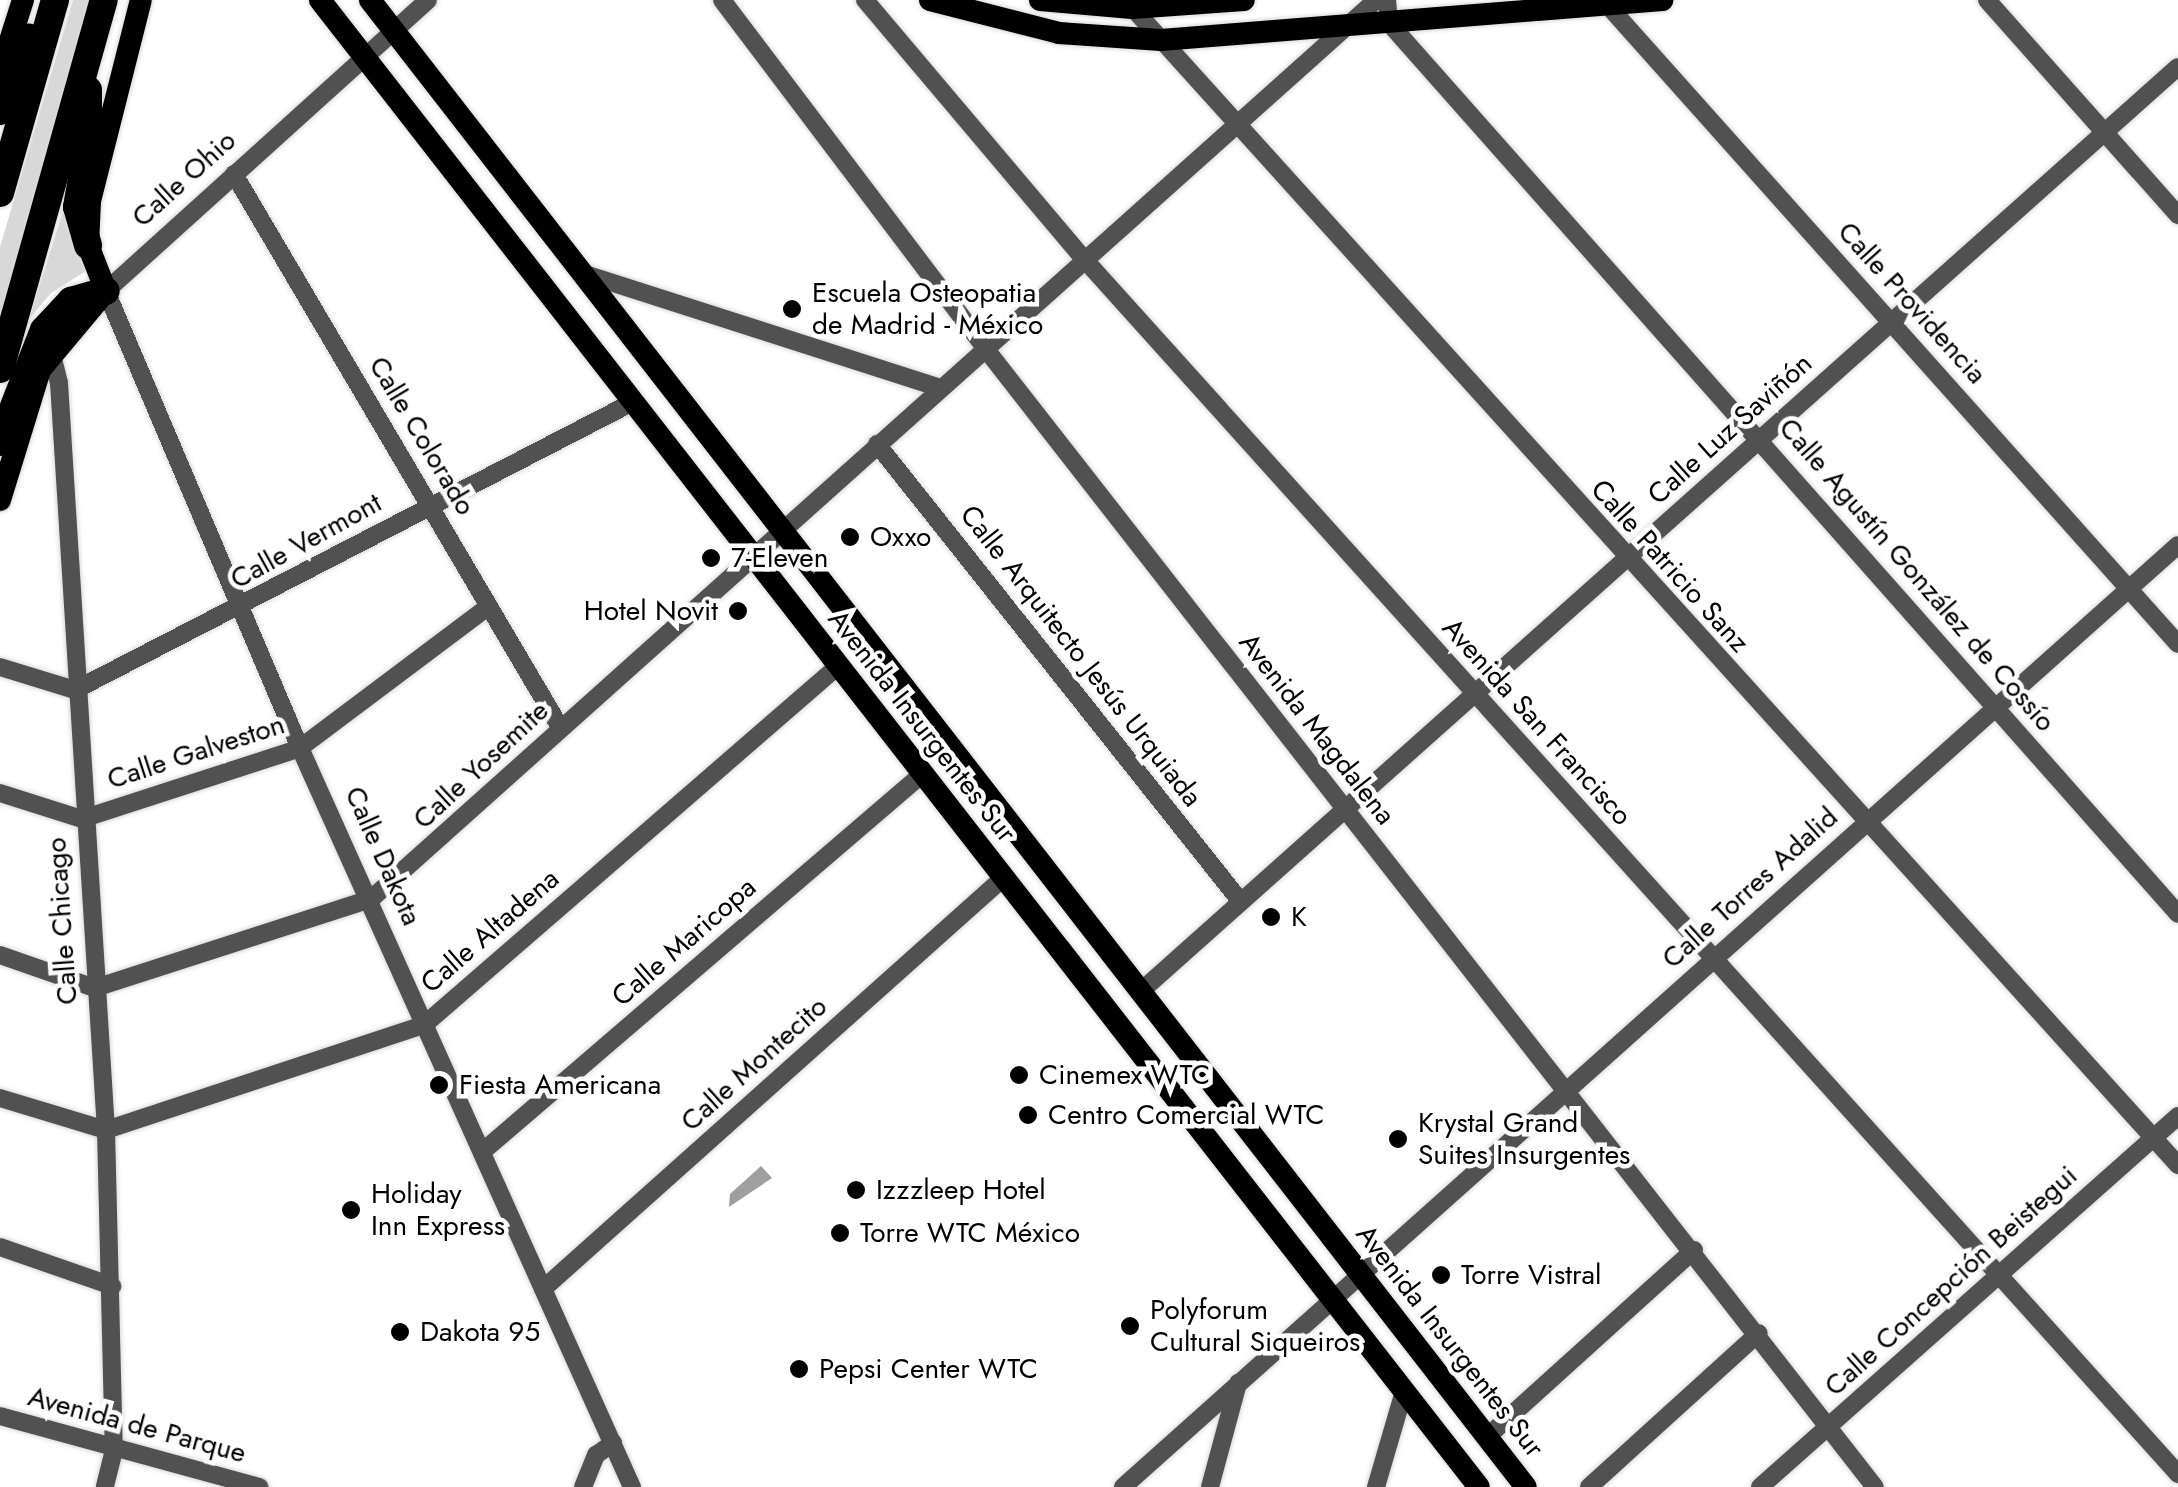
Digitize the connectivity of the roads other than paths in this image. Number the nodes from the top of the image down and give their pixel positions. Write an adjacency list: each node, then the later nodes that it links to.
1 (23, 0): 25 (main road)
2 (52, 0): 26 (highway); 30 (highway)
3 (104, 0): 23 (highway)
4 (142, 0): 32 (main road)
5 (320, 0): 22 (main road, Avenida Insurgentes Sur)
6 (370, 0): 20 (main road, Avenida Insurgentes Sur)
7 (428, 0): 20 (street, Calle Ohio)
8 (722, 0): 37 (street, Avenida Magdalena)
9 (865, 0): 33 (street, Avenida San Francisco)
10 (930, 0): 21 (main road)
11 (1040, 0): 17 (main road)
12 (1244, 0): 17 (main road)
13 (1376, 0): 19 (street, Calle Yosemite)
14 (1662, 0): 16 (main road)
15 (1987, 0): 28 (street)
16 (1604, 2): 18 (main road); 36 (street, Calle Providencia)
17 (1128, 4): 21 (street, Calle Patricio Sanz)
18 (1388, 12): 19 (main road); 42 (street, Calle Agustín González de Cossío)
19 (1346, 28): 21 (main road); 27 (street, Calle Yosemite)
20 (394, 31): 22 (street, Calle Ohio); 34 (main road, Avenida Insurgentes Sur)
21 (1161, 40): 27 (street, Calle Patricio Sanz)
22 (364, 56): 29 (street, Calle Ohio); 41 (main road, Avenida Insurgentes Sur)
23 (87, 61): 32 (highway); 39 (highway)
24 (2178, 67): 28 (street, Calle Luz Saviñón)
25 (0, 72)
26 (0, 111)
27 (1236, 125): 33 (street, Calle Yosemite); 50 (street, Calle Patricio Sanz)
28 (2106, 134): 31 (street); 36 (street, Calle Luz Saviñón)
29 (234, 174): 35 (street, Calle Ohio); 46 (street, Calle Colorado)
30 (0, 193)
31 (2178, 216)
32 (88, 246): 35 (main road, Calle Dakota)
33 (1084, 260): 37 (street, Calle Yosemite); 58 (street, Avenida San Francisco)
34 (582, 274): 40 (street); 47 (main road, Avenida Insurgentes Sur)
35 (106, 291): 38 (main road, Calle Ohio); 43 (highway); 53 (street, Calle Dakota)
36 (1893, 321): 42 (street, Calle Luz Saviñón); 51 (street, Calle Providencia)
37 (985, 348): 40 (street, Calle Yosemite); 64 (street, Avenida Magdalena)
38 (51, 351): 45 (main road, Calle Ohio); 57 (street, Calle Chicago)
39 (0, 370)
40 (940, 388): 44 (street, Calle Yosemite)
41 (632, 402): 46 (street, Calle Vermont); 49 (main road, Avenida Insurgentes Sur)
42 (1760, 439): 50 (street, Calle Luz Saviñón); 59 (street, Calle Agustín González de Cossío)
43 (0, 442)
44 (877, 444): 47 (street, Calle Yosemite); 69 (street, Calle Arquitecto Jesús Urquiada)
45 (0, 500)
46 (431, 503): 52 (street, Calle Colorado); 53 (street, Calle Vermont)
47 (782, 530): 49 (street, Calle Yosemite); 74 (main road, Avenida Insurgentes Sur)
48 (2178, 544): 51 (street, Calle Torres Adalid)
49 (753, 556): 55 (main road, Avenida Insurgentes Sur); 60 (street, Calle Yosemite)
50 (1626, 558): 58 (street, Calle Luz Saviñón); 66 (street, Calle Patricio Sanz)
51 (2128, 589): 54 (street, Calle Providencia); 59 (street, Calle Torres Adalid)
52 (489, 606): 60 (street, Calle Colorado); 61 (street, Calle Galveston)
53 (240, 610): 57 (street, Calle Vermont); 61 (street, Calle Dakota)
54 (2178, 644)
55 (838, 666): 62 (main road, Avenida Insurgentes Sur); 75 (street, Calle Altadena)
56 (0, 667): 57 (street)
57 (75, 690): 65 (street, Calle Chicago)
58 (1474, 694): 64 (street, Calle Luz Saviñón); 72 (street, Avenida San Francisco)
59 (1996, 706): 66 (street, Calle Torres Adalid); 70 (street, Calle Agustín González de Cossío)
60 (560, 726): 68 (street, Calle Yosemite)
61 (300, 748): 65 (street, Calle Galveston); 68 (street, Calle Dakota)
62 (922, 775): 67 (main road, Avenida Insurgentes Sur); 81 (street, Calle Maricopa)
63 (0, 793): 65 (street, Calle Galveston)
64 (1345, 810): 69 (street, Calle Luz Saviñón); 76 (street, Avenida Magdalena)
65 (82, 818): 73 (street, Calle Chicago)
66 (1866, 821): 72 (street, Calle Torres Adalid); 80 (street, Calle Patricio Sanz)
67 (1002, 879): 88 (street, Calle Montecito); 89 (main road, Avenida Insurgentes Sur)
68 (371, 898): 73 (street, Calle Yosemite); 75 (street, Calle Dakota)
69 (1241, 902): 74 (street, Calle Luz Saviñón)
70 (2178, 914)
71 (0, 954): 73 (street)
72 (1715, 957): 76 (street, Calle Torres Adalid); 86 (street, Avenida San Francisco)
73 (95, 988): 79 (street, Calle Chicago)
74 (1140, 992): 85 (main road, Avenida Insurgentes Sur)
75 (424, 1025): 79 (street, Calle Altadena); 81 (street, Calle Dakota)
76 (1565, 1088): 84 (street, Avenida Magdalena); 85 (street, Calle Torres Adalid)
77 (0, 1098): 79 (street)
78 (2178, 1116): 80 (street, Calle Concepción Beistegui)
79 (106, 1130): 87 (street, Calle Chicago)
80 (2154, 1138): 82 (street, Calle Patricio Sanz); 86 (street, Calle Concepción Beistegui)
81 (482, 1152): 88 (street, Calle Dakota)
82 (2178, 1166)
83 (0, 1248): 87 (street)
84 (1694, 1250): 90 (street, Avenida Magdalena); 95 (street)
85 (1359, 1274): 89 (street, Calle Torres Adalid); 95 (main road, Avenida Insurgentes Sur)
86 (2000, 1274): 94 (street, Calle Concepción Beistegui); 98 (street, Avenida San Francisco)
87 (112, 1286): 97 (street, Calle Chicago)
88 (542, 1289): 96 (street, Calle Dakota)
89 (1332, 1299): 91 (street, Calle Torres Adalid); 92 (main road, Avenida Insurgentes Sur)
90 (1759, 1332): 94 (street, Avenida Magdalena); 108 (street)
91 (1238, 1383): 103 (street, Calle Torres Adalid); 104 (street)
92 (1404, 1391): 105 (street); 106 (main road, Avenida Insurgentes Sur)
93 (0, 1416): 97 (street, Avenida de Parque)
94 (1828, 1426): 109 (street, Calle Concepción Beistegui); 110 (street, Avenida Magdalena)
95 (1487, 1437): 107 (main road, Avenida Insurgentes Sur)
96 (613, 1443): 101 (street); 102 (street, Calle Dakota)
97 (114, 1450): 99 (street, Calle Chicago); 100 (street, Avenida de Parque)
98 (2178, 1474)
99 (105, 1487)
100 (259, 1487)
101 (583, 1487)
102 (632, 1487)
103 (1123, 1487)
104 (1210, 1487)
105 (1376, 1487)
106 (1479, 1487)
107 (1526, 1487)
108 (1589, 1487)
109 (1760, 1487)
110 (1875, 1487)

